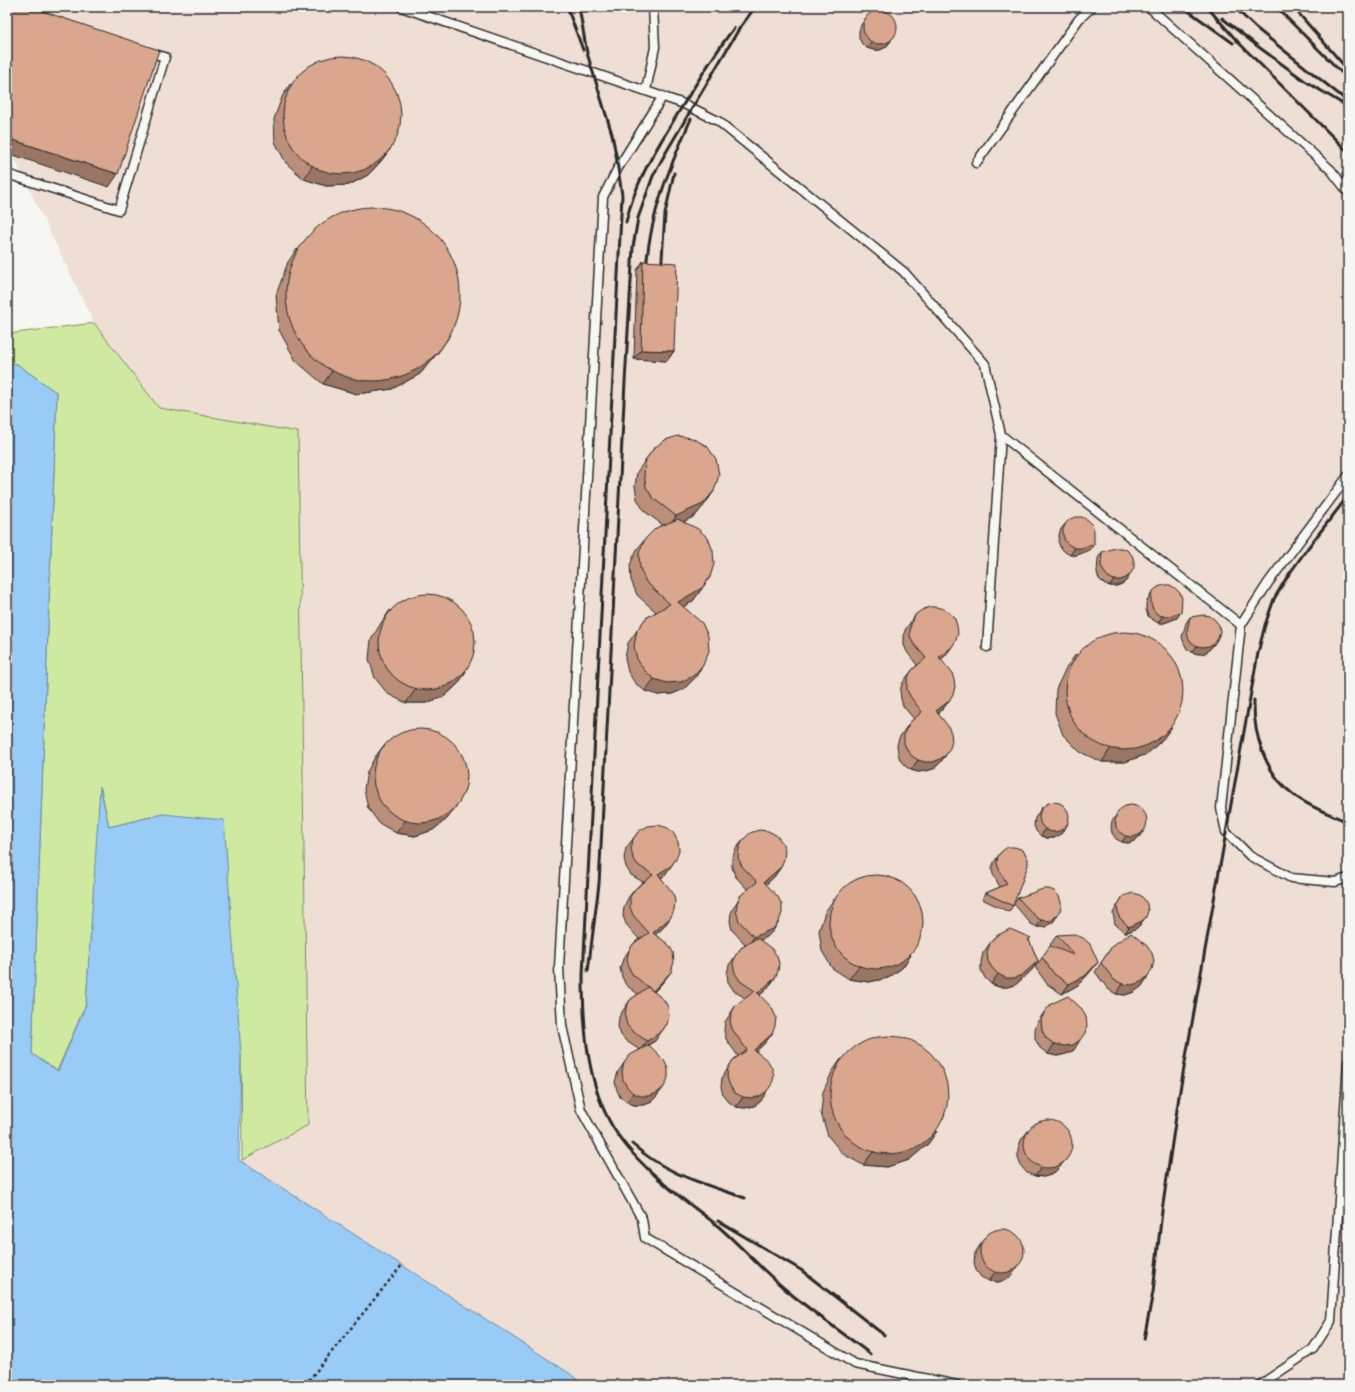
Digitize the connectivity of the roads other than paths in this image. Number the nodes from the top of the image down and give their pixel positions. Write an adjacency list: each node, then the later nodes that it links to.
1 (401, 7): 6 (lane)
2 (653, 7): 6 (lane)
3 (1092, 7): 8 (lane)
4 (1149, 7): 10 (lane)
5 (143, 50): 9 (lane)
6 (646, 90): 7 (lane)
7 (663, 96): 11 (lane); 17 (lane)
8 (976, 163)
9 (7, 174)
10 (1348, 192)
11 (1001, 435): 13 (lane); 14 (lane)
12 (1348, 476): 13 (lane)
13 (1242, 625): 15 (lane)
14 (987, 647)
15 (1348, 878)
16 (1348, 1062): 18 (lane)
17 (957, 1385)
18 (1260, 1385)

